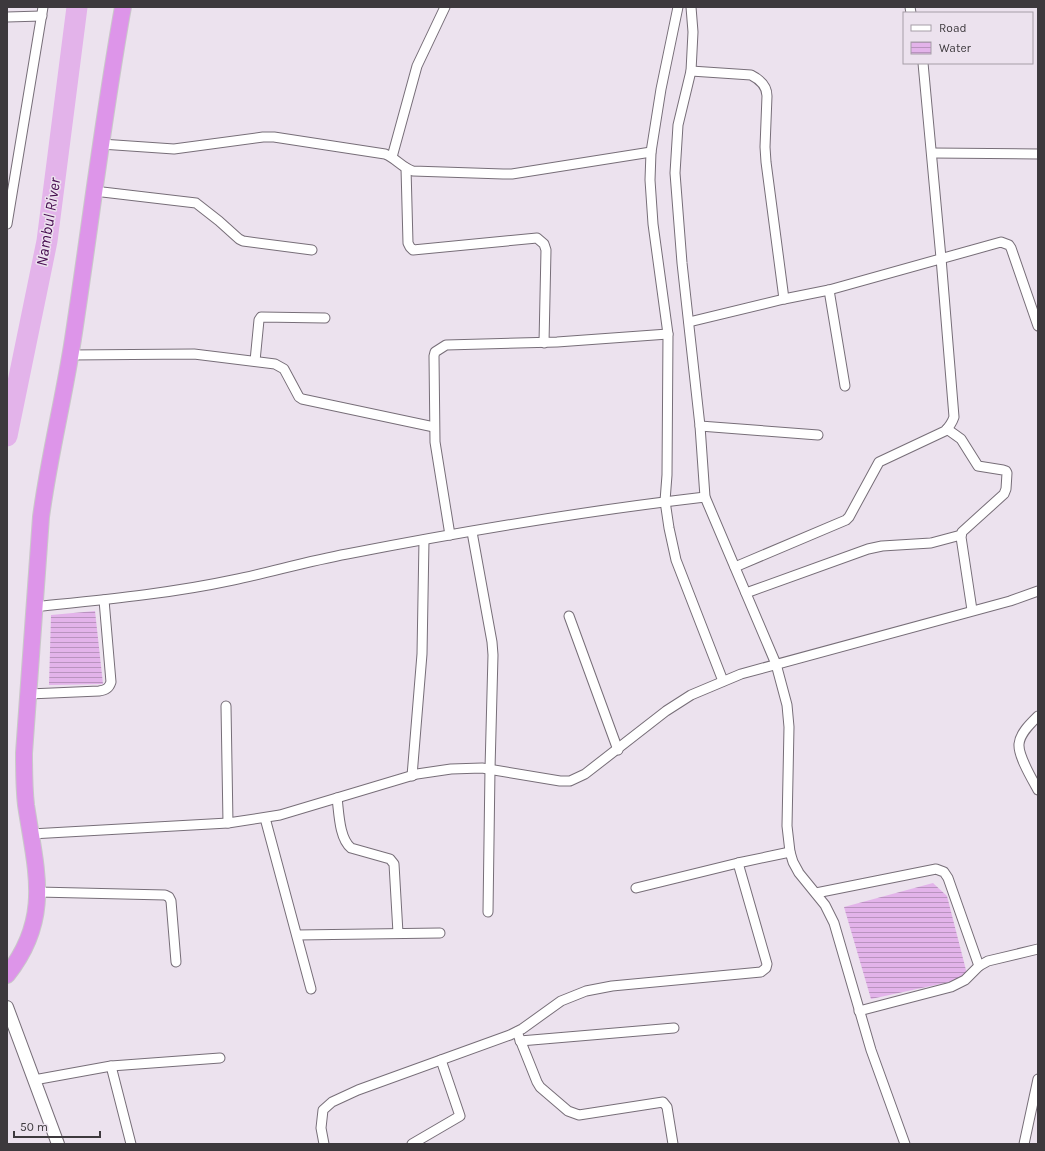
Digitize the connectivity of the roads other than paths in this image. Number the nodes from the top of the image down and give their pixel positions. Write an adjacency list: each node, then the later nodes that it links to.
1 (123, 7): 9 (highway)
2 (444, 7): 13 (street)
3 (678, 7): 10 (street)
4 (691, 7): 8 (street)
5 (42, 12): 6 (street); 16 (street)
6 (7, 16)
7 (923, 64): 11 (street)
8 (691, 71): 20 (street); 22 (street)
9 (101, 144): 13 (street); 15 (highway)
10 (651, 152): 14 (street); 24 (street)
11 (932, 153): 12 (street); 18 (street)
12 (1038, 154)
13 (392, 157): 14 (street)
14 (406, 168): 25 (street)
15 (94, 191): 17 (street); 26 (highway)
16 (7, 224)
17 (312, 250)
18 (941, 258): 19 (street); 23 (street); 31 (street)
19 (828, 290): 20 (street); 28 (street)
20 (784, 299): 22 (street)
21 (325, 318): 27 (street)
22 (689, 322): 29 (street)
23 (1038, 326)
24 (668, 334): 25 (street); 34 (street)
25 (544, 342): 30 (street)
26 (70, 355): 27 (street); 43 (highway)
27 (255, 361): 30 (street)
28 (845, 386)
29 (700, 426): 32 (street); 33 (street)
30 (434, 427): 37 (street)
31 (947, 429): 36 (street); 39 (street)
32 (818, 435)
33 (705, 497): 34 (street); 39 (street)
34 (665, 501): 35 (street); 47 (street)
35 (472, 532): 37 (street); 52 (street)
36 (961, 535): 41 (street); 44 (street)
37 (450, 536): 38 (street)
38 (424, 540): 42 (street); 53 (street)
39 (735, 567): 41 (street)
40 (1038, 592): 44 (street)
41 (746, 593): 46 (street)
42 (104, 600): 43 (street); 48 (street)
43 (33, 607): 48 (highway)
44 (972, 610): 46 (street)
45 (569, 616): 51 (street)
46 (776, 664): 47 (street); 59 (street)
47 (722, 681): 51 (street)
48 (29, 694): 58 (highway)
49 (226, 706): 57 (street)
50 (1038, 716): 54 (street)
51 (618, 750): 52 (street)
52 (490, 769): 53 (street); 64 (street)
53 (412, 776): 55 (street)
54 (1037, 786)
55 (337, 798): 56 (street); 65 (street)
56 (265, 818): 57 (street); 67 (street)
57 (228, 823): 58 (street)
58 (31, 834): 62 (highway)
59 (790, 852): 60 (street); 63 (street)
60 (738, 863): 61 (street); 76 (street)
61 (636, 888)
62 (38, 892): 69 (street); 71 (highway)
63 (816, 893): 70 (street); 74 (street)
64 (488, 912)
65 (398, 933): 66 (street); 67 (street)
66 (440, 933)
67 (297, 935): 72 (street)
68 (1038, 949): 70 (street)
69 (176, 962)
70 (979, 966): 74 (street)
71 (7, 975)
72 (312, 989)
73 (7, 1007): 80 (street)
74 (859, 1011): 87 (street)
75 (674, 1028): 76 (street)
76 (519, 1036): 78 (street); 86 (street)
77 (220, 1058): 79 (street)
78 (441, 1060): 84 (street); 85 (street)
79 (111, 1066): 80 (street); 83 (street)
80 (34, 1080): 82 (street)
81 (1038, 1080): 88 (street)
82 (58, 1144)
83 (131, 1144)
84 (324, 1144)
85 (412, 1144)
86 (673, 1144)
87 (905, 1144)
88 (1024, 1144)

